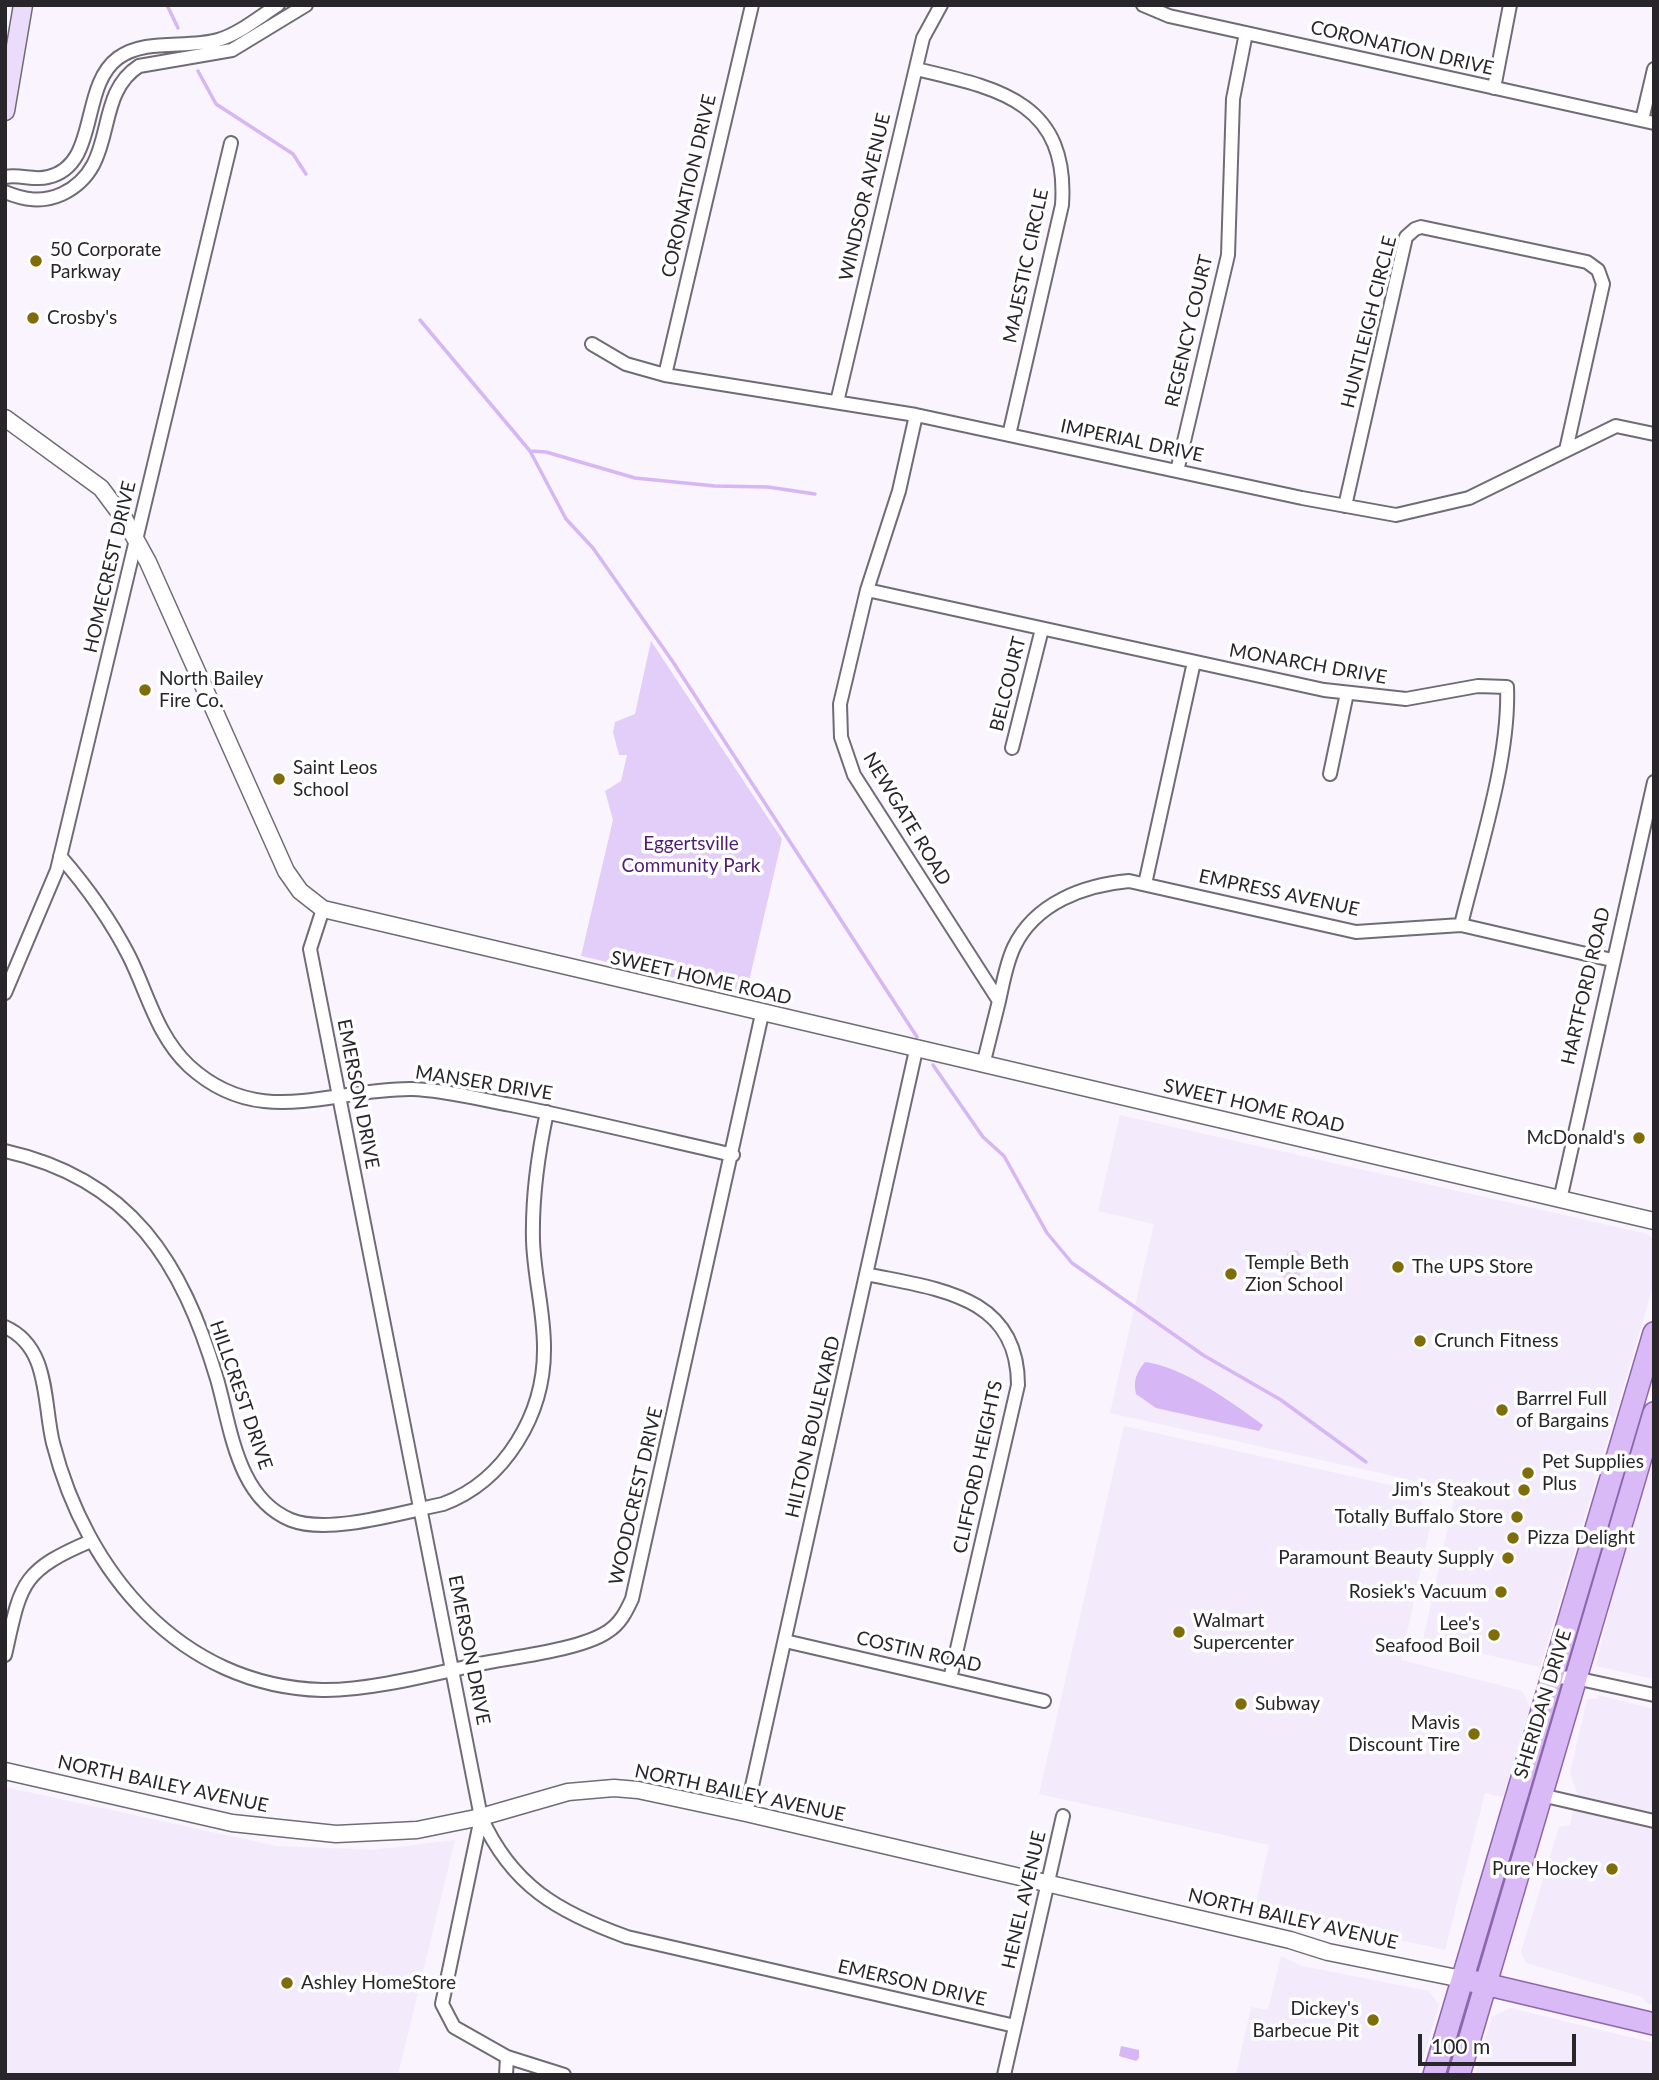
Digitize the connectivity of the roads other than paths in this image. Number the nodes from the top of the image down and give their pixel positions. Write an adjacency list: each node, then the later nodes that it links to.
1 (23, 5): 14 (main road)
2 (278, 5): 9 (street)
3 (306, 5): 10 (street)
4 (752, 5): 20 (street, CORONATION DRIVE)
5 (941, 5): 11 (street, WINDSOR AVENUE)
6 (1143, 5): 8 (street, CORONATION DRIVE)
7 (1510, 5): 13 (street)
8 (1247, 33): 13 (street, CORONATION DRIVE); 27 (street, REGENCY COURT)
9 (177, 44): 10 (street); 17 (street)
10 (178, 58): 18 (street)
11 (916, 69): 21 (street, WINDSOR AVENUE); 25 (street, MAJESTIC CIRCLE)
12 (1654, 69): 15 (street)
13 (1494, 88): 15 (street, CORONATION DRIVE)
14 (5, 111)
15 (1648, 122)
16 (230, 143): 29 (street, HOMECREST DRIVE)
17 (5, 177)
18 (5, 191)
19 (592, 344): 20 (street, IMPERIAL DRIVE)
20 (664, 375): 21 (street, IMPERIAL DRIVE)
21 (837, 402): 22 (street, IMPERIAL DRIVE)
22 (916, 415): 25 (street, IMPERIAL DRIVE); 30 (street, NEWGATE ROAD)
23 (5, 418): 29 (street, SWEET HOME ROAD)
24 (1654, 434): 26 (street, IMPERIAL DRIVE)
25 (1009, 435): 27 (street, IMPERIAL DRIVE)
26 (1566, 450): 28 (street, IMPERIAL DRIVE); 28 (street, HUNTLEIGH CIRCLE)
27 (1177, 471): 28 (street, IMPERIAL DRIVE)
28 (1345, 506)
29 (136, 540): 37 (street, HOMECREST DRIVE); 39 (street, SWEET HOME ROAD)
30 (867, 590): 31 (street, MONARCH DRIVE); 43 (street, NEWGATE ROAD)
31 (1042, 629): 32 (street, MONARCH DRIVE); 34 (street, BELCOURT)
32 (1194, 662): 33 (street, MONARCH DRIVE); 38 (street)
33 (1347, 693): 35 (street); 40 (street, MONARCH DRIVE)
34 (1012, 748)
35 (1330, 774)
36 (1654, 782): 41 (street, HARTFORD ROAD)
37 (60, 856): 42 (street, HOMECREST DRIVE); 47 (street, MANSER DRIVE)
38 (1145, 884): 40 (street, EMPRESS AVENUE); 43 (street, EMPRESS AVENUE)
39 (323, 909): 44 (street, SWEET HOME ROAD); 47 (street, EMERSON DRIVE)
40 (1461, 925): 41 (street, EMPRESS AVENUE)
41 (1612, 960): 51 (street, HARTFORD ROAD)
42 (5, 993)
43 (999, 1001): 46 (street)
44 (762, 1014): 45 (street, SWEET HOME ROAD); 50 (street, WOODCREST DRIVE)
45 (916, 1049): 46 (street, SWEET HOME ROAD); 53 (street, HILTON BOULEVARD)
46 (983, 1065): 51 (street, SWEET HOME ROAD)
47 (339, 1097): 48 (street, MANSER DRIVE); 57 (street, EMERSON DRIVE)
48 (547, 1112): 50 (street, MANSER DRIVE); 57 (street, HILLCREST DRIVE)
49 (5, 1151): 57 (street, HILLCREST DRIVE)
50 (733, 1155): 61 (street, WOODCREST DRIVE)
51 (1560, 1200): 52 (street, SWEET HOME ROAD)
52 (1654, 1221)
53 (866, 1274): 59 (street, HILTON BOULEVARD); 64 (street, CLIFFORD HEIGHTS)
54 (5, 1327): 58 (street, WOODCREST DRIVE)
55 (1654, 1333): 62 (main road, SHERIDAN DRIVE)
56 (1654, 1413): 63 (main road, SHERIDAN DRIVE)
57 (420, 1508): 61 (street, EMERSON DRIVE)
58 (90, 1541): 60 (street); 61 (street, WOODCREST DRIVE)
59 (785, 1641): 64 (street, COSTIN ROAD); 69 (street, HILTON BOULEVARD)
60 (5, 1655)
61 (452, 1670): 71 (street, EMERSON DRIVE)
62 (1552, 1677): 63 (street); 74 (main road, SHERIDAN DRIVE)
63 (1575, 1678): 65 (street); 68 (main road, SHERIDAN DRIVE)
64 (950, 1679): 66 (street, COSTIN ROAD)
65 (1654, 1695)
66 (1044, 1701)
67 (5, 1771): 71 (street, NORTH BAILEY AVENUE)
68 (1541, 1795): 72 (street); 75 (main road, SHERIDAN DRIVE)
69 (746, 1813): 71 (street, NORTH BAILEY AVENUE); 73 (street, NORTH BAILEY AVENUE)
70 (1063, 1816): 73 (street, HENEL AVENUE)
71 (481, 1817): 77 (street, EMERSON DRIVE); 78 (street)
72 (1654, 1821)
73 (1048, 1884): 74 (street, NORTH BAILEY AVENUE); 77 (street, HENEL AVENUE)
74 (1462, 1979): 75 (main road); 82 (main road, SHERIDAN DRIVE)
75 (1486, 1983): 76 (main road); 83 (main road, SHERIDAN DRIVE)
76 (1654, 2024)
77 (1015, 2026): 81 (street, HENEL AVENUE)
78 (507, 2057): 79 (street); 80 (street)
79 (506, 2075)
80 (564, 2075)
81 (1004, 2075)
82 (1434, 2075)
83 (1459, 2075)

